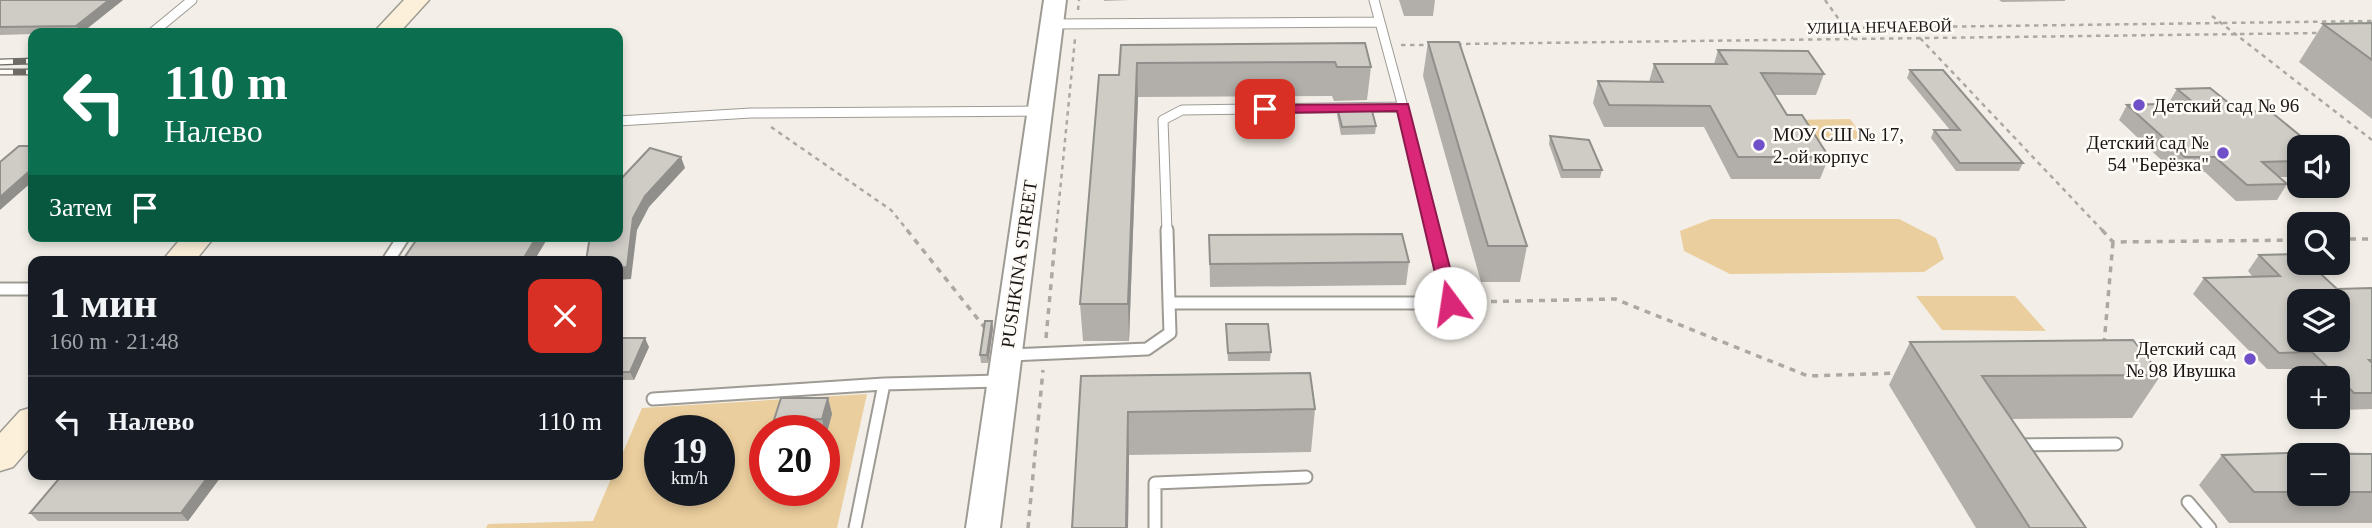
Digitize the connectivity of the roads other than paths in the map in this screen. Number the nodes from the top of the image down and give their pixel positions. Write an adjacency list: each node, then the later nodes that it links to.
1 (192, 0): 6 (lane)
2 (417, 0): 7 (main road)
3 (1374, 0): 5 (lane)
4 (1061, 16): 5 (lane); 9 (street, PUSHKINA STREET)
5 (1380, 22): 8 (lane)
6 (158, 28)
7 (390, 28)
8 (1403, 107): 15 (lane); 15 (lane)
9 (1041, 111): 10 (lane); 16 (street, PUSHKINA STREET)
10 (623, 121)
11 (195, 242): 12 (main road)
12 (182, 256)
13 (0, 289): 14 (lane)
14 (28, 289)
15 (1169, 303): 16 (lane)
16 (1004, 368): 17 (lane); 26 (street, PUSHKINA STREET)
17 (884, 384): 18 (lane); 25 (lane)
18 (653, 399)
19 (28, 426): 22 (main road)
20 (2116, 444): 21 (lane)
21 (1994, 445)
22 (0, 457)
23 (1306, 477): 27 (lane)
24 (2188, 502): 28 (lane)
25 (855, 528)
26 (983, 528)
27 (1155, 528)
28 (2210, 528)

